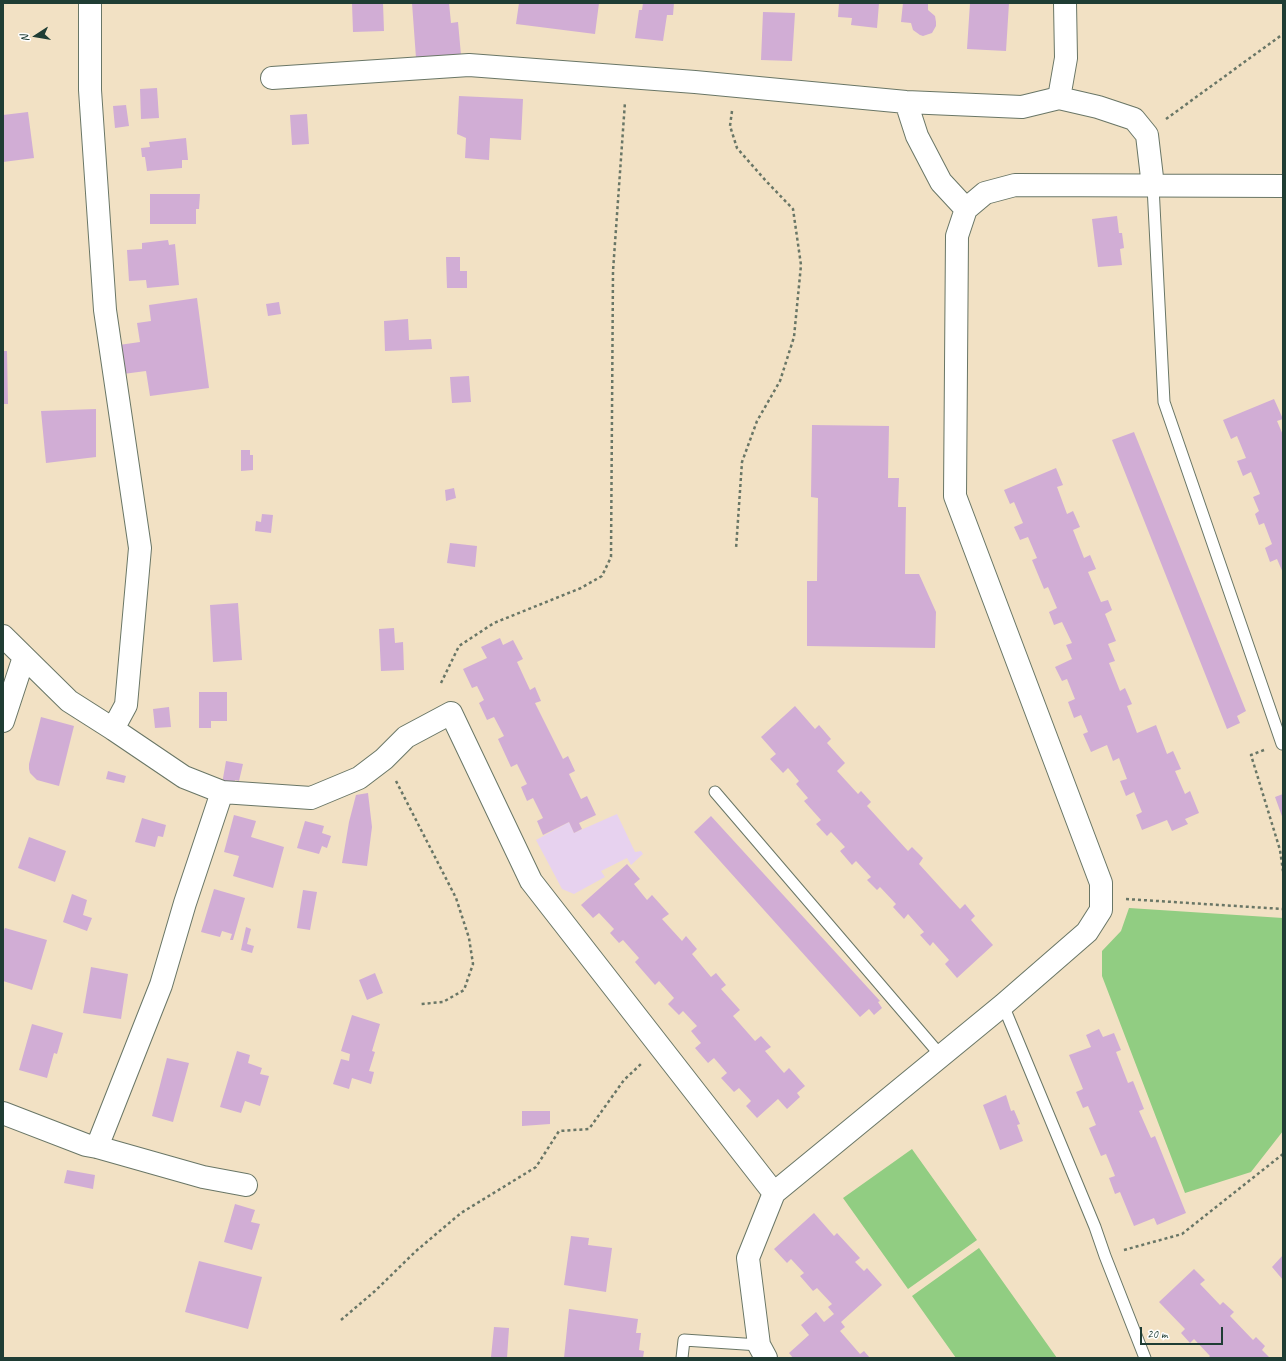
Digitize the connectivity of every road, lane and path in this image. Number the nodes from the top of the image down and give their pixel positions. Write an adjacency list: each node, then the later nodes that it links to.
1 (90, 3): 18 (street)
2 (1065, 3): 7 (street)
3 (1283, 34): 9 (path)
4 (627, 77): 5 (street); 6 (street); 16 (path)
5 (272, 78)
6 (735, 86): 8 (street); 13 (path)
7 (1059, 98): 8 (street); 9 (street)
8 (906, 102): 12 (street)
9 (1147, 135): 10 (street)
10 (1153, 186): 11 (street); 12 (street); 19 (lane)
11 (1283, 186)
12 (966, 209): 25 (street)
13 (736, 549)
14 (3, 636): 15 (street)
15 (24, 658): 17 (street); 18 (street)
16 (441, 683)
17 (3, 721)
18 (113, 729): 21 (street)
19 (1282, 744): 23 (path)
20 (384, 759): 21 (street); 27 (path); 29 (street)
21 (222, 792): 32 (street)
22 (715, 792): 30 (lane)
23 (1282, 850): 24 (path)
24 (1283, 871)
25 (1101, 897): 26 (path); 28 (street)
26 (1283, 909)
27 (421, 1004)
28 (1003, 1005): 30 (street); 36 (lane)
29 (660, 1046): 35 (street); 37 (path)
30 (942, 1057): 35 (street)
31 (3, 1113): 32 (street)
32 (97, 1147): 34 (street)
33 (1283, 1154): 36 (path)
34 (246, 1185)
35 (774, 1193): 38 (street)
36 (1105, 1256): 40 (lane)
37 (341, 1320)
38 (762, 1352): 39 (lane)
39 (682, 1358)
40 (1145, 1358)

